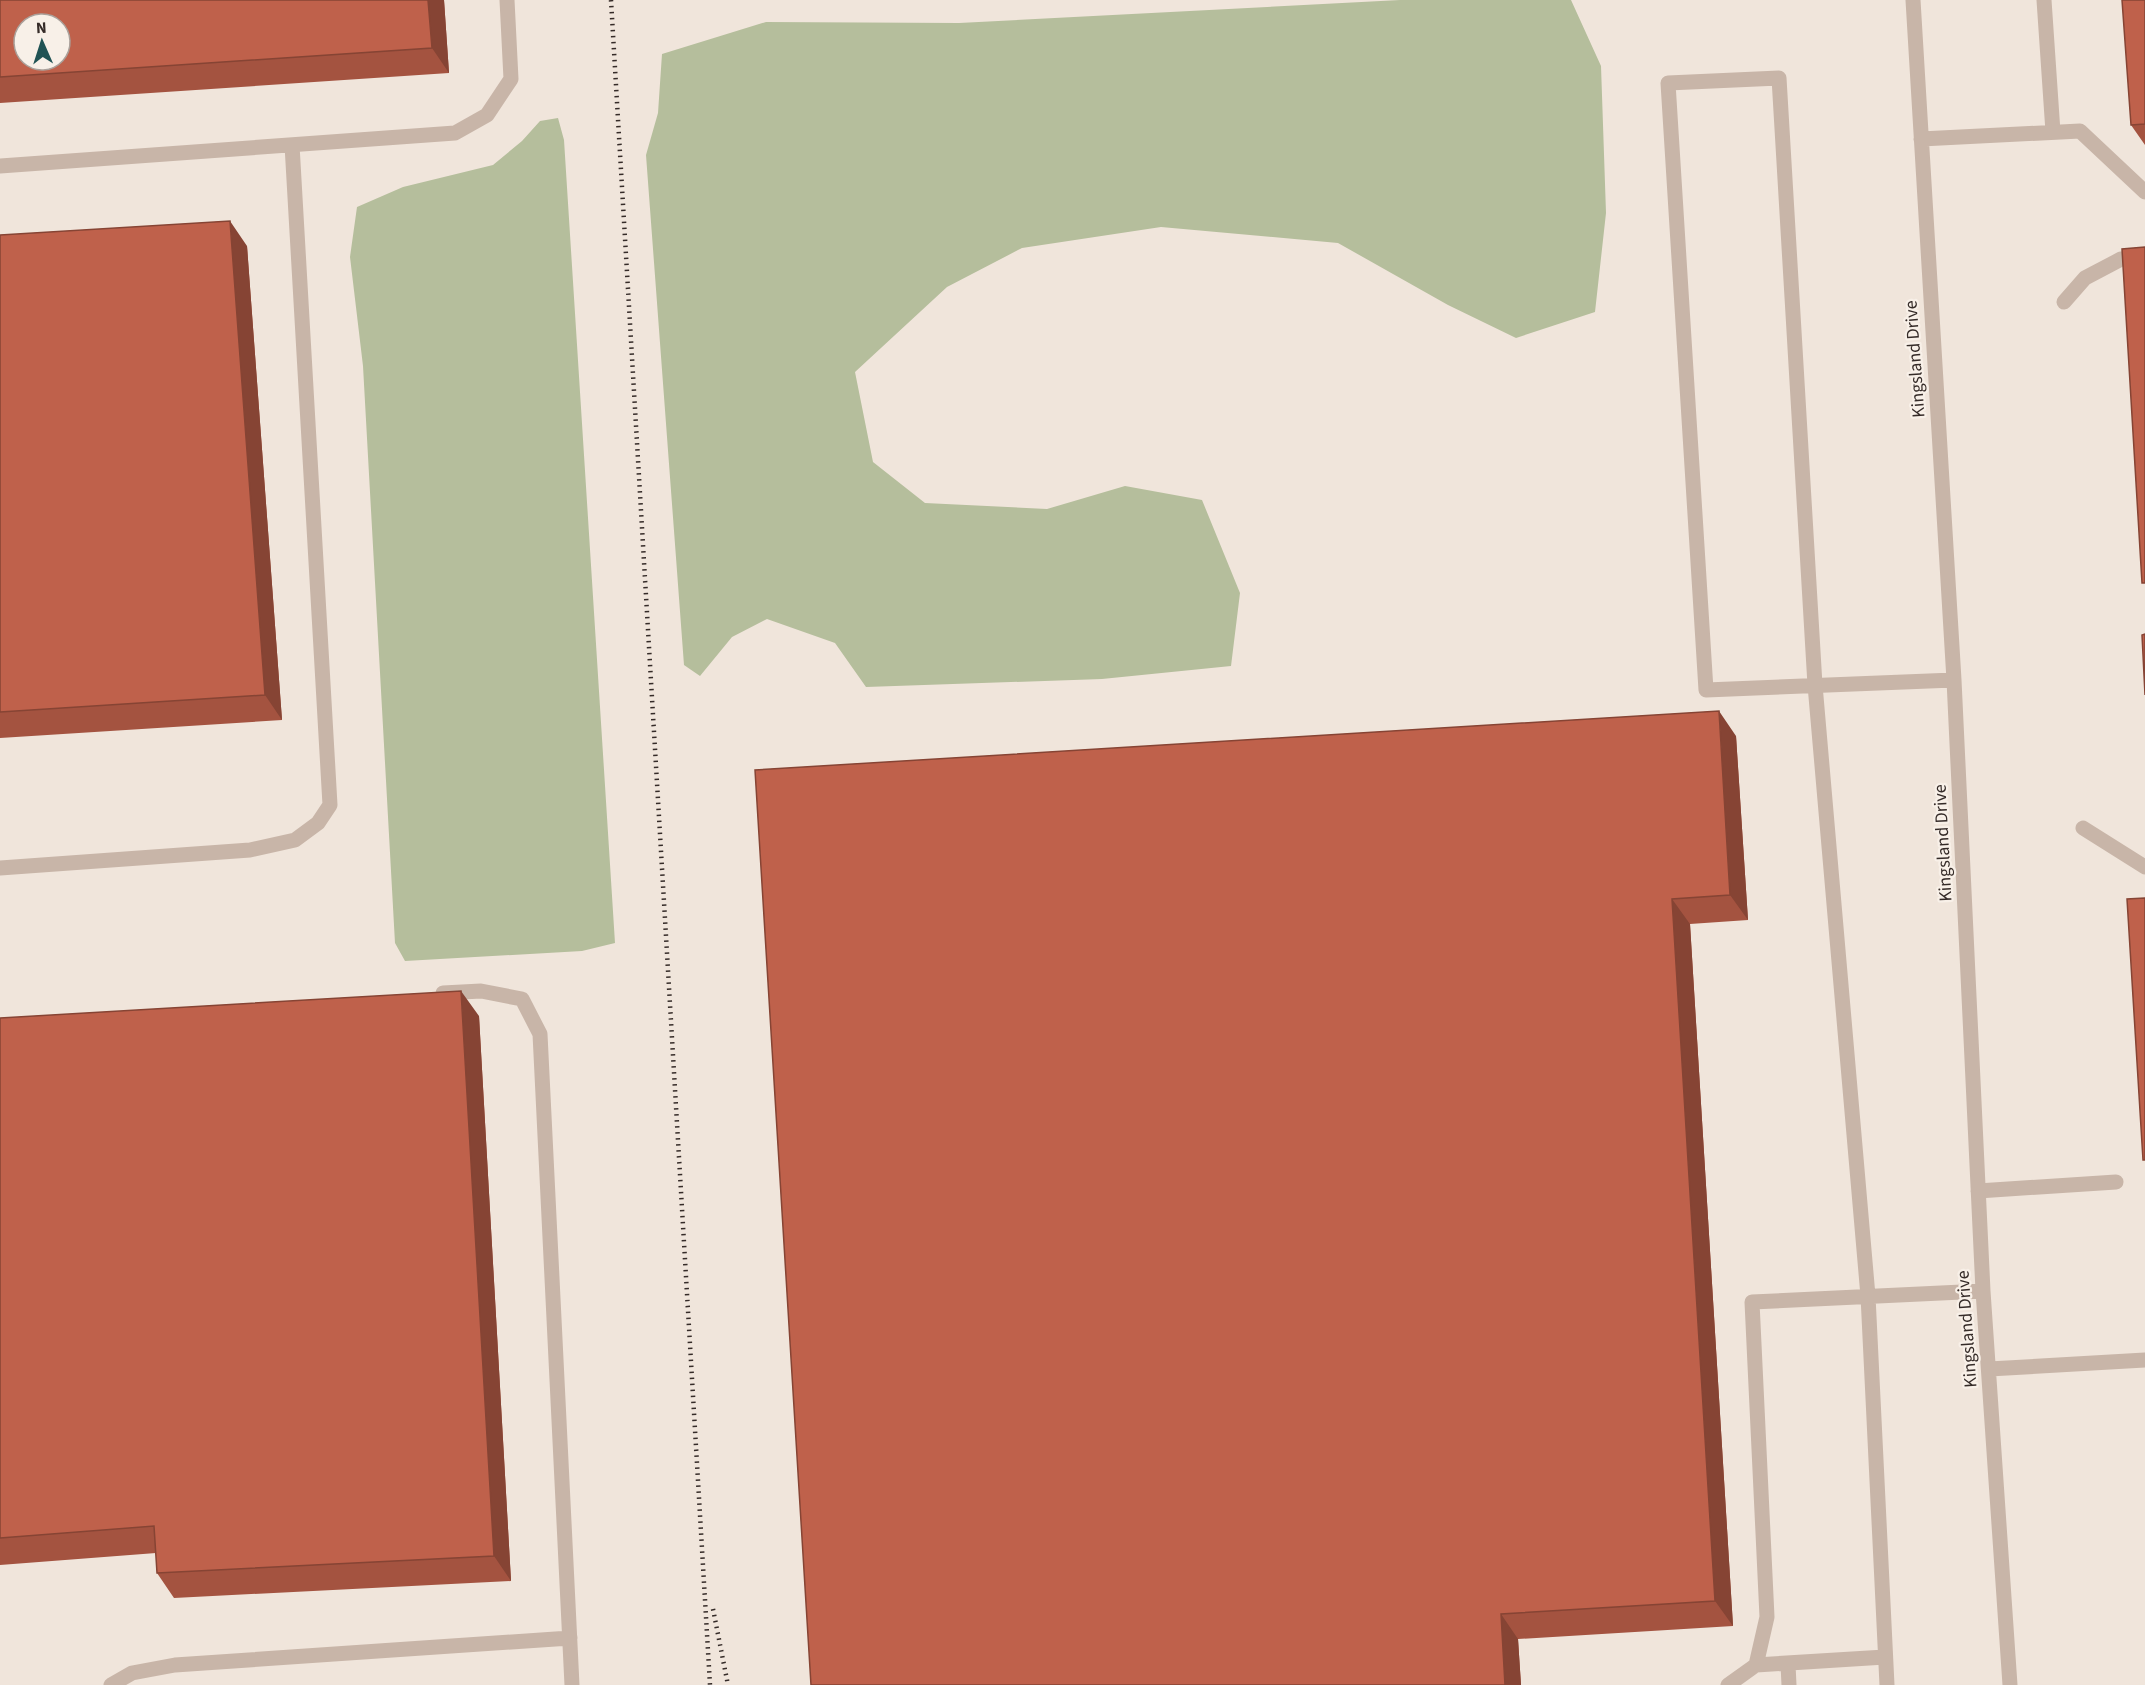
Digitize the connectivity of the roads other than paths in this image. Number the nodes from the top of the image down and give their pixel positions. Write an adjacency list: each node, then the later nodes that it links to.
1 (507, 0): 6 (street)
2 (1913, 0): 5 (street, Kingsland Drive)
3 (2044, 0): 4 (street)
4 (2053, 132): 5 (street); 8 (street)
5 (1921, 139): 11 (street, Kingsland Drive)
6 (292, 145): 7 (street); 15 (street)
7 (0, 166)
8 (2145, 192)
9 (2145, 258): 10 (street)
10 (2064, 302)
11 (1954, 680): 12 (street); 18 (street, Kingsland Drive)
12 (1815, 685): 12 (street); 20 (street)
13 (2083, 828): 14 (street)
14 (2145, 867)
15 (0, 868)
16 (422, 994): 23 (street)
17 (2116, 1182): 18 (street)
18 (1978, 1191): 19 (street, Kingsland Drive)
19 (1983, 1291): 20 (street); 22 (street, Kingsland Drive)
20 (1868, 1296): 24 (street); 26 (street)
21 (2145, 1360): 22 (street)
22 (1989, 1369): 32 (street, Kingsland Drive)
23 (570, 1638): 27 (street); 28 (street)
24 (1885, 1657): 25 (street); 31 (street)
25 (1788, 1664): 26 (street); 30 (street)
26 (1756, 1665): 29 (street)
27 (111, 1685)
28 (572, 1685)
29 (1728, 1685)
30 (1789, 1685)
31 (1887, 1685)
32 (2010, 1685)

